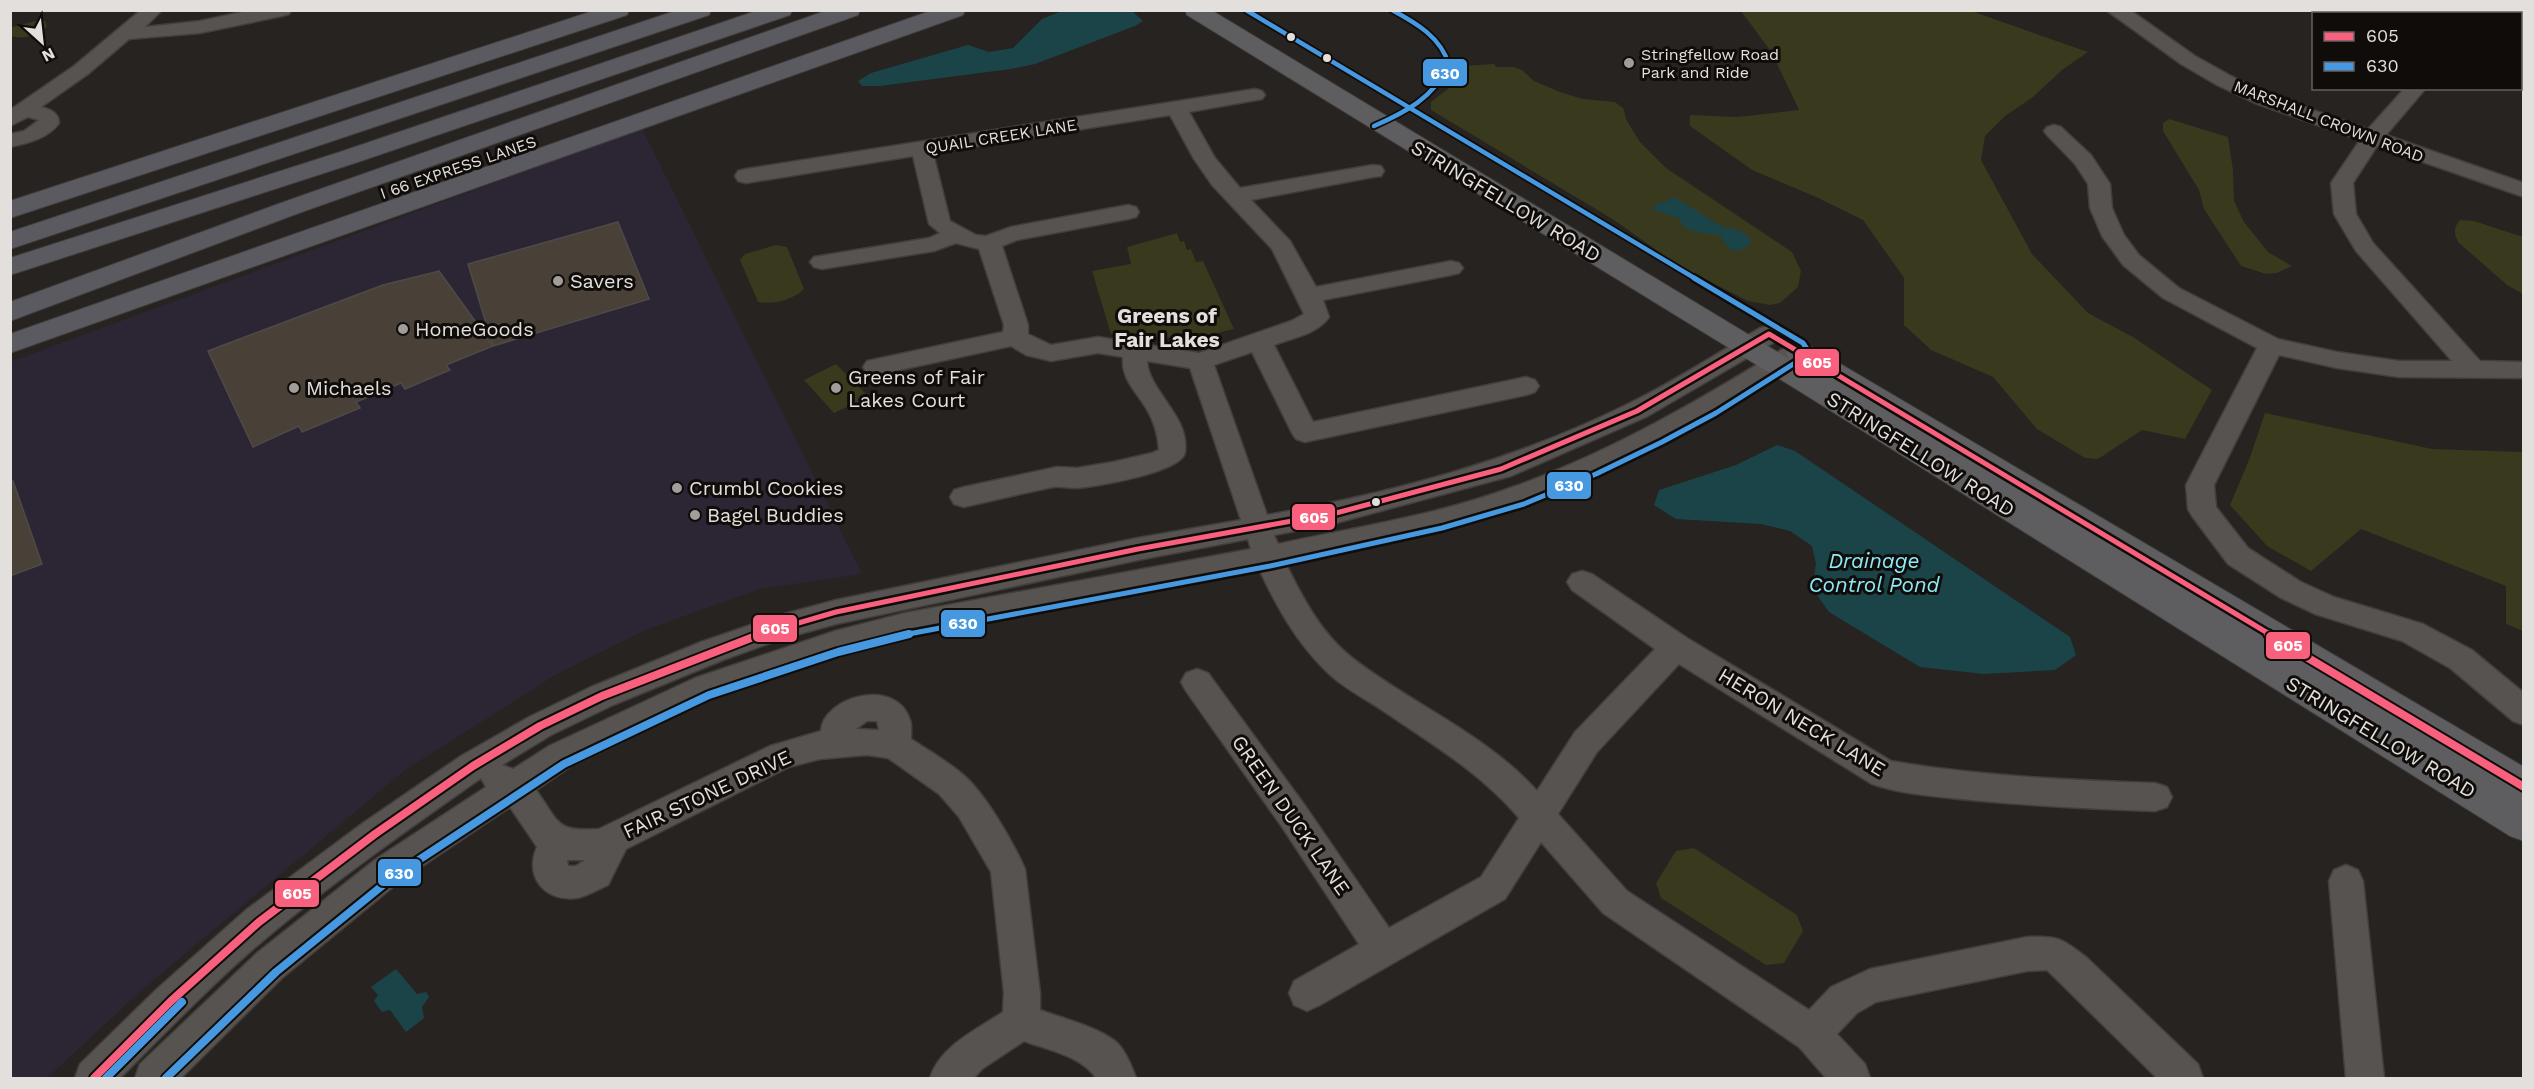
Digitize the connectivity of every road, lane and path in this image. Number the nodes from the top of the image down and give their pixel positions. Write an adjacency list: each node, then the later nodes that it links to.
1 (153, 10): 13 (street)
2 (282, 10): 13 (street)
3 (619, 10): 26 (highway)
4 (701, 10): 29 (highway)
5 (734, 10): 31 (highway)
6 (782, 10): 33 (highway)
7 (850, 10): 37 (highway)
8 (907, 10): 38 (highway, I 66 EXPRESS LANES)
9 (955, 10): 35 (highway)
10 (1195, 10): 43 (main road, STRINGFELLOW ROAD)
11 (1228, 10): 43 (main road, STRINGFELLOW ROAD)
12 (2115, 10): 19 (street, MARSHALL CROWN ROAD)
13 (126, 34): 17 (street)
14 (2414, 90): 19 (street)
15 (1255, 95): 16 (street, QUAIL CREEK LANE)
16 (1177, 108): 21 (street, QUAIL CREEK LANE); 25 (street)
17 (18, 115): 20 (street)
18 (2054, 131): 42 (street)
19 (2372, 138): 24 (street, MARSHALL CROWN ROAD); 48 (street)
20 (10, 141)
21 (922, 149): 23 (street, QUAIL CREEK LANE); 28 (street)
22 (1373, 171): 25 (street)
23 (746, 176)
24 (2523, 191)
25 (1235, 196): 36 (street)
26 (10, 210)
27 (1128, 212): 30 (street)
28 (957, 234): 30 (street); 32 (street)
29 (10, 241)
30 (989, 243): 39 (street)
31 (10, 253)
32 (822, 262)
33 (10, 267)
34 (1451, 268): 36 (street)
35 (183, 283): 41 (highway); 45 (highway)
36 (1308, 296): 40 (street)
37 (10, 312)
38 (10, 326)
39 (1015, 337): 44 (street); 47 (street)
40 (1260, 342): 46 (street); 50 (street)
41 (10, 344)
42 (2271, 345): 48 (street); 57 (street)
43 (1772, 349): 52 (street); 53 (street); 61 (main road, STRINGFELLOW ROAD); 64 (main road, STRINGFELLOW ROAD)
44 (1136, 352): 46 (street); 51 (street)
45 (10, 357)
46 (1200, 361): 52 (street)
47 (876, 367)
48 (2473, 369): 49 (street)
49 (2523, 370)
50 (1526, 386)
51 (963, 496)
52 (1257, 528): 53 (street); 58 (street)
53 (1268, 558): 60 (street); 63 (street)
54 (1582, 582): 55 (street, HERON NECK LANE)
55 (1676, 647): 62 (street, HERON NECK LANE); 63 (street)
56 (1197, 682): 66 (street, GREEN DUCK LANE)
57 (2523, 712)
58 (518, 739): 59 (street); 60 (street)
59 (473, 766): 60 (street); 70 (street)
60 (514, 785): 68 (street, FAIR STONE DRIVE); 71 (street)
61 (2523, 787)
62 (2156, 798)
63 (1539, 818): 66 (street); 69 (street)
64 (2523, 824)
65 (2346, 882): 76 (street)
66 (1383, 949): 67 (street)
67 (1307, 993)
68 (1021, 1022): 72 (street); 73 (street)
69 (1812, 1034): 74 (street); 75 (street)
70 (94, 1078)
71 (154, 1078)
72 (948, 1078)
73 (1117, 1078)
74 (1851, 1078)
75 (2184, 1078)
76 (2365, 1078)

